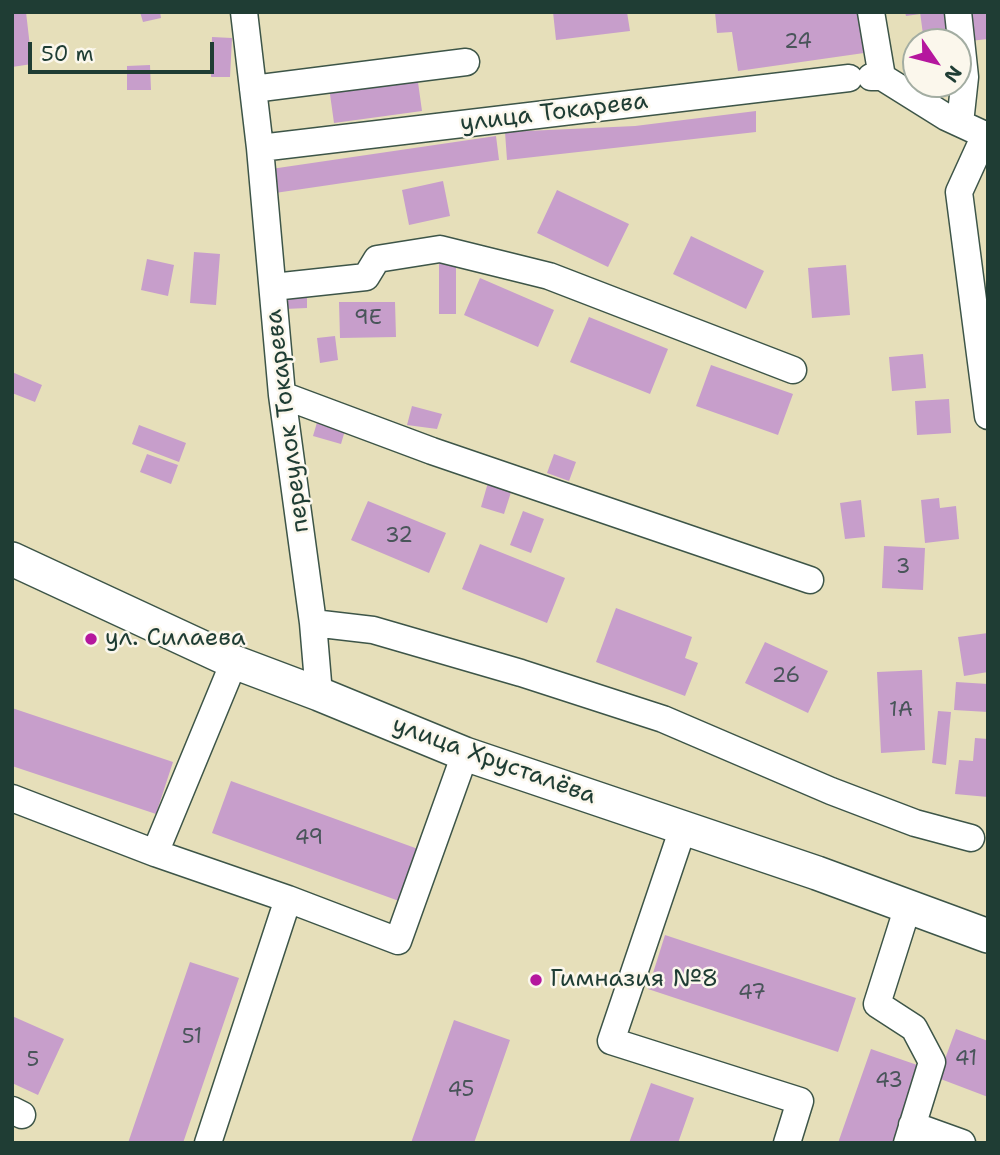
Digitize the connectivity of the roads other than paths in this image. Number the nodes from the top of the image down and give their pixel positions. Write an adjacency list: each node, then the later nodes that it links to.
1 (244, 12): 6 (street, переулок Токарева)
2 (871, 12): 5 (street)
3 (958, 12): 7 (street)
4 (466, 62): 6 (street)
5 (867, 78): 7 (street); 9 (street, улица Токарева)
6 (253, 89): 9 (street, переулок Токарева)
7 (960, 123): 8 (street)
8 (986, 135): 13 (street)
9 (260, 148): 10 (street, переулок Токарева)
10 (272, 287): 11 (street); 12 (street, переулок Токарева)
11 (793, 370)
12 (282, 395): 15 (street); 16 (street, переулок Токарева)
13 (988, 416)
14 (12, 559): 17 (main road, улица Хрусталёва)
15 (810, 580)
16 (313, 624): 18 (street, переулок Токарева); 22 (street)
17 (234, 662): 18 (main road, улица Хрусталёва); 23 (street)
18 (319, 694): 19 (main road, улица Хрусталёва)
19 (465, 754): 21 (main road, улица Хрусталёва); 24 (street)
20 (12, 798): 23 (street)
21 (683, 828): 25 (main road, улица Хрусталёва); 29 (street)
22 (971, 838)
23 (155, 853): 24 (street)
24 (288, 899): 28 (street)
25 (908, 906): 26 (main road, улица Хрусталёва); 27 (street)
26 (988, 936)
27 (909, 1134): 30 (street)
28 (208, 1143)
29 (787, 1143)
30 (962, 1143)

